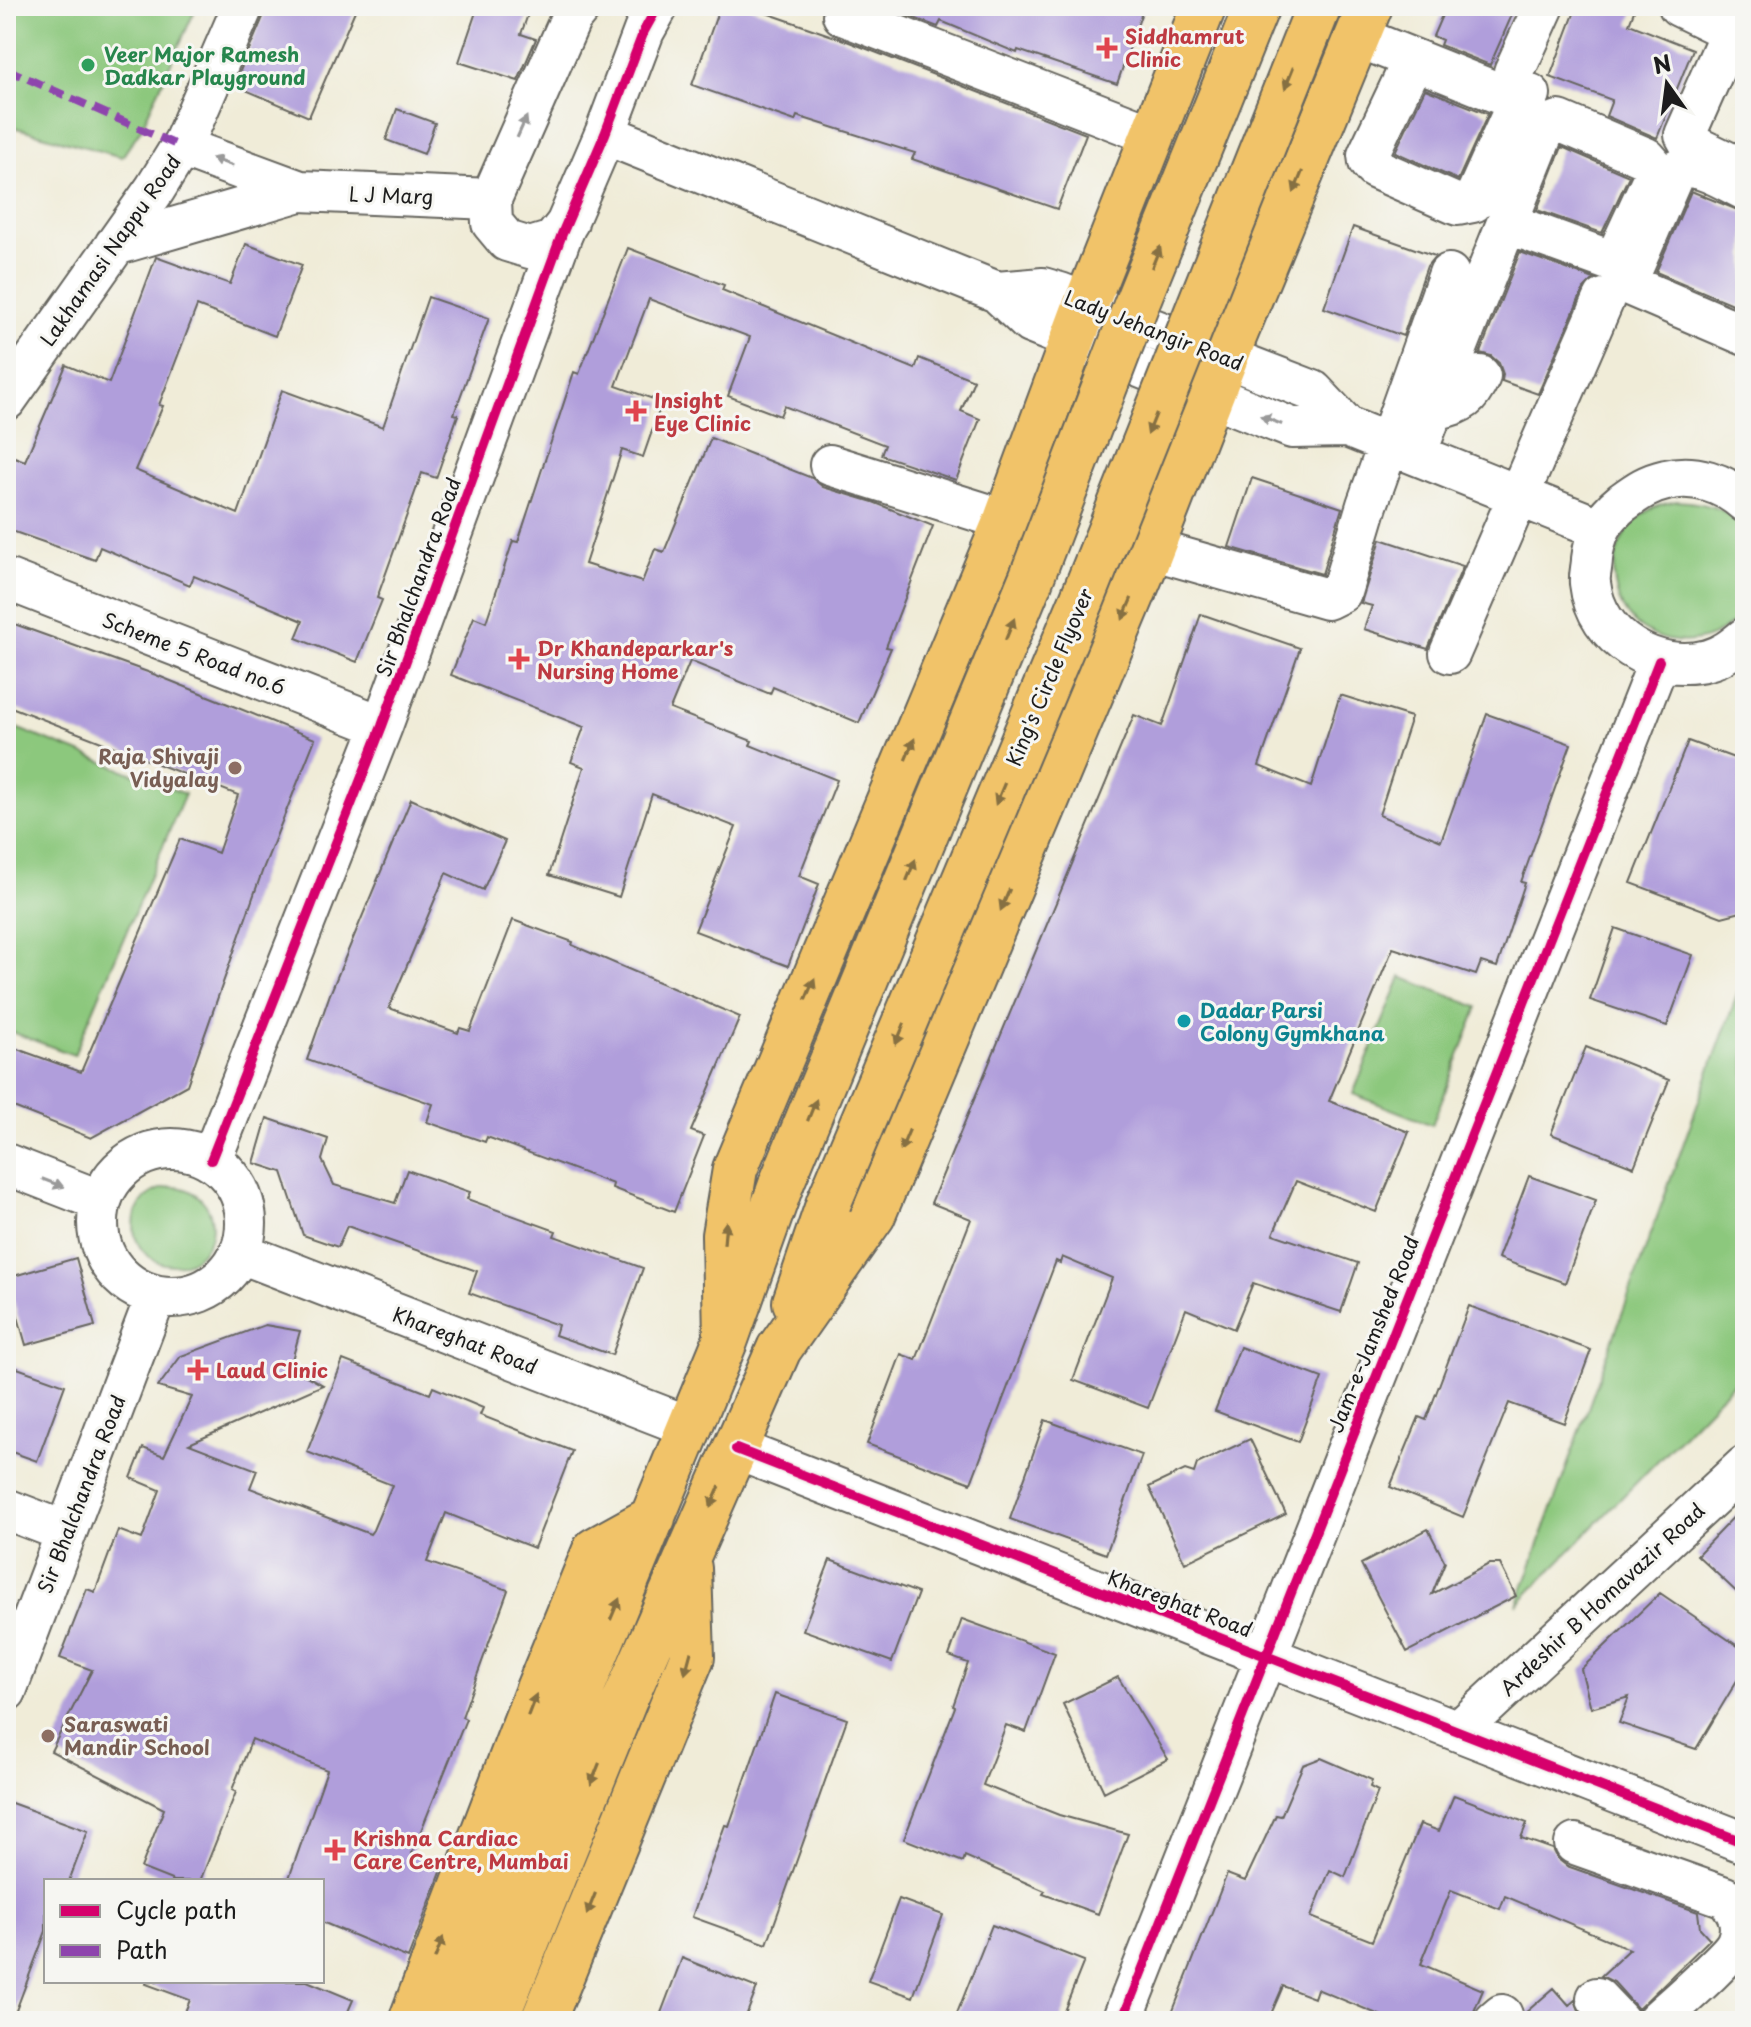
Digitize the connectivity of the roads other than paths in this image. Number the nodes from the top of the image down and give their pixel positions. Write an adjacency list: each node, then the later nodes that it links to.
1 (243, 6): 16 (street, Lakhamasi Nappu Road)
2 (1204, 6): 15 (highway)
3 (1257, 6): 49 (highway, one-way to 3, bridge)
4 (1319, 6): 50 (highway, King's Circle Flyover, one-way to 50, bridge)
5 (1544, 6): 13 (street)
6 (1679, 6): 11 (street)
7 (569, 10): 20 (street, one-way to 7)
8 (644, 14): 14 (street, Sir Bhalchandra Road)
9 (843, 15): 15 (street)
10 (1364, 22): 12 (street); 29 (highway, one-way to 29)
11 (1732, 36): 17 (street)
12 (1413, 60)
13 (1530, 94)
14 (605, 134): 21 (street, Sir Bhalchandra Road); 26 (street, Lady Jehangir Road)
15 (1153, 135): 26 (highway)
16 (181, 147): 19 (street, L J Marg, one-way to 16); 23 (street, Lakhamasi Nappu Road)
17 (1745, 170)
18 (1745, 190): 27 (street)
19 (300, 191): 20 (street, L J Marg); 23 (street)
20 (491, 199): 21 (street)
21 (568, 222): 43 (street, Sir Bhalchandra Road)
22 (1507, 223): 31 (street)
23 (115, 245): 30 (street, Lakhamasi Nappu Road)
24 (1449, 274): 32 (street)
25 (1604, 299): 35 (street)
26 (1079, 322): 29 (street, Lady Jehangir Road); 36 (highway)
27 (1745, 335)
28 (1480, 376): 31 (street)
29 (1218, 377): 32 (street, Lady Jehangir Road); 38 (highway)
30 (6, 400)
31 (1432, 411): 32 (street)
32 (1402, 449): 35 (street, Lady Jehangir Road); 38 (street)
33 (830, 465): 36 (street)
34 (1742, 489): 37 (street)
35 (1519, 494): 37 (street, Lady Jehangir Road); 41 (street)
36 (1006, 520): 49 (highway, one-way to 36)
37 (1599, 528): 42 (street)
38 (1151, 549): 50 (highway, one-way to 50)
39 (6, 579): 43 (street, Scheme 5 Road no.6)
40 (1745, 638): 42 (street)
41 (1450, 653)
42 (1659, 661): 58 (street, Jam-e-Jamshed Road)
43 (382, 726): 44 (street, Sir Bhalchandra Road)
44 (211, 1160): 46 (street); 47 (street)
45 (6, 1164): 46 (street, one-way to 46)
46 (101, 1201): 48 (street)
47 (241, 1253): 48 (street); 51 (street, Khareghat Road)
48 (156, 1296): 56 (street, Sir Bhalchandra Road)
49 (726, 1339): 51 (highway)
50 (779, 1349): 52 (highway)
51 (690, 1427): 55 (highway)
52 (736, 1449): 57 (highway, one-way to 57); 58 (street, Khareghat Road)
53 (1745, 1466): 60 (street, Ardeshir B Homavazir Road)
54 (6, 1509): 56 (street)
55 (653, 1518): 68 (highway, one-way to 55); 69 (highway, one-way to 55)
56 (66, 1532): 59 (street, Sir Bhalchandra Road)
57 (688, 1557): 70 (highway, one-way to 70); 71 (highway, one-way to 71)
58 (1265, 1655): 60 (street, Khareghat Road); 72 (street, Jam-e-Jamshed Road)
59 (6, 1691)
60 (1459, 1731): 61 (street, Khareghat Road)
61 (1646, 1804): 62 (street, Khareghat Road); 65 (street)
62 (1699, 1825): 63 (street, Khareghat Road); 66 (street)
63 (1745, 1843)
64 (1575, 1844): 65 (street)
65 (1623, 1861): 66 (street)
66 (1677, 1880): 67 (street)
67 (1679, 2014)
68 (411, 2021)
69 (451, 2021)
70 (495, 2021)
71 (543, 2021)
72 (1122, 2021)

